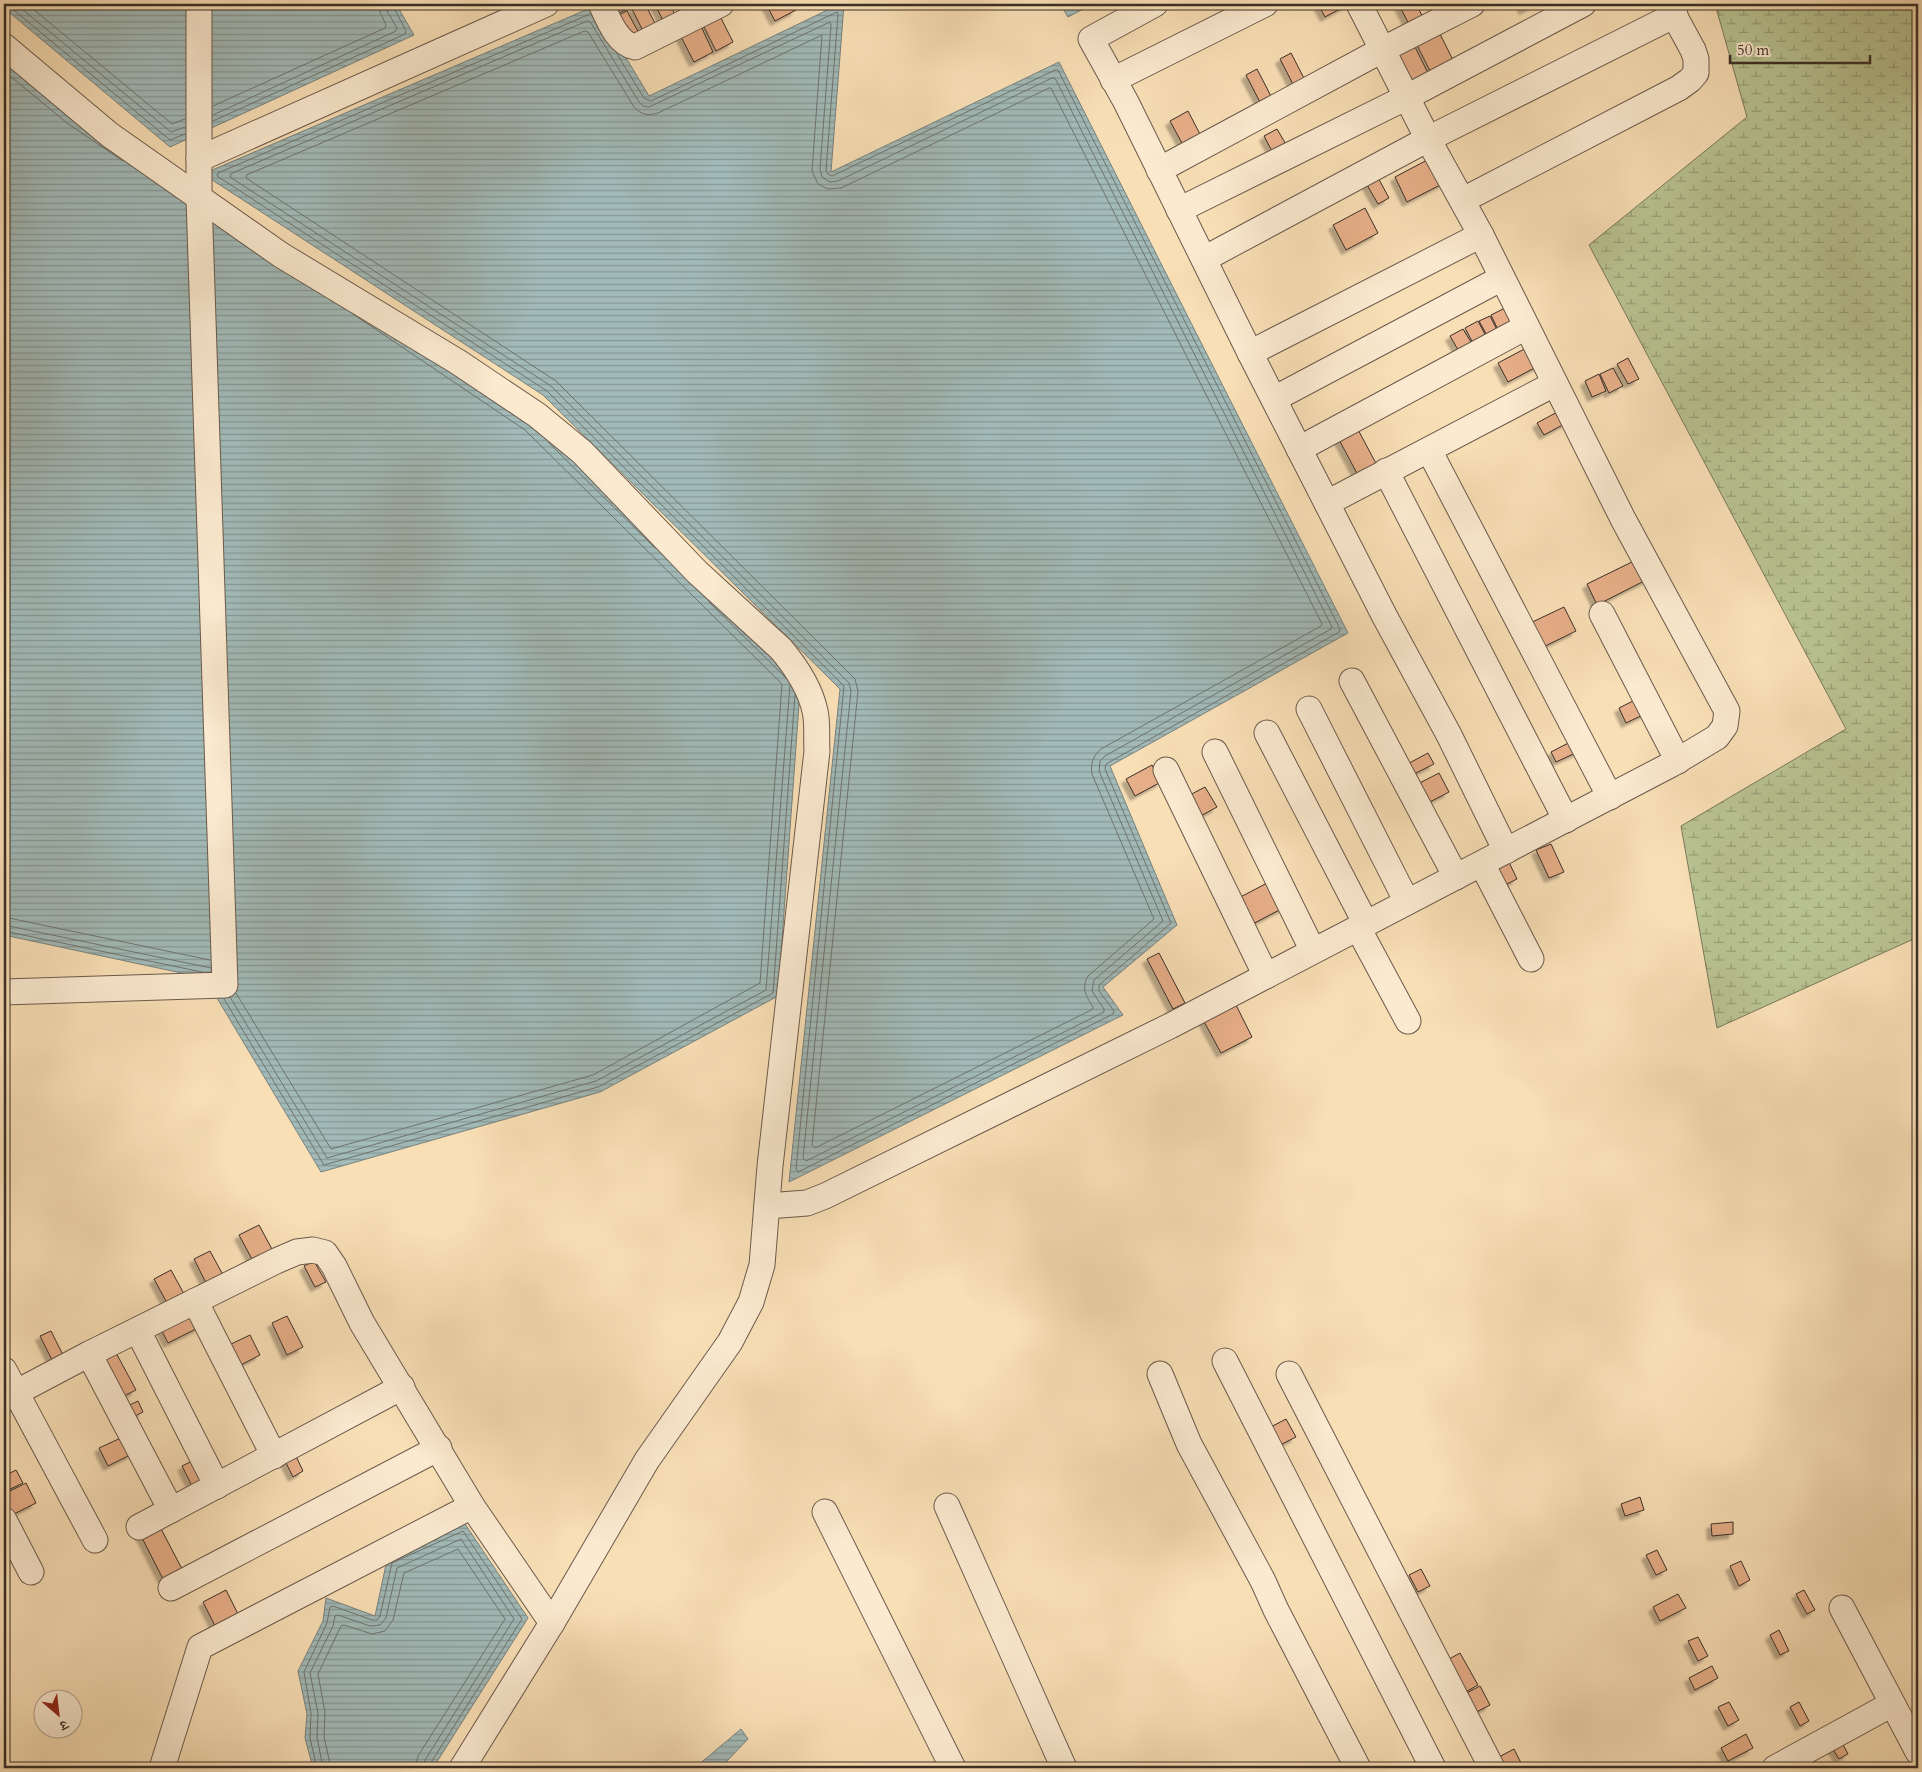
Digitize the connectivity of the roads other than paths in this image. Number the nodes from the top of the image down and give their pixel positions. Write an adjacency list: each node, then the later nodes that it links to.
1 (198, 4): 16 (street)
2 (546, 4): 16 (street)
3 (601, 4): 4 (street)
4 (721, 4)
5 (1155, 4): 13 (street)
6 (1265, 4): 13 (street)
7 (1358, 4): 12 (street)
8 (1472, 4): 12 (street)
9 (1583, 4): 14 (street)
10 (1672, 10): 15 (street); 19 (street)
11 (4, 46): 18 (street)
12 (1382, 50): 14 (street); 17 (street)
13 (1113, 80): 17 (street)
14 (1407, 97): 15 (street); 20 (street)
15 (1428, 138): 19 (street); 22 (street)
16 (199, 159): 18 (street)
17 (1159, 170): 20 (street)
18 (199, 199): 49 (street); 51 (street)
19 (1463, 200): 21 (street)
20 (1179, 210): 22 (street)
21 (1481, 235): 23 (street); 25 (street)
22 (1204, 259): 25 (street)
23 (1502, 278): 24 (street); 27 (street)
24 (1526, 327): 26 (street); 28 (street)
25 (1250, 353): 27 (street)
26 (1554, 384): 29 (street); 37 (street)
27 (1274, 399): 28 (street)
28 (1299, 448): 31 (street)
29 (1429, 450): 30 (street); 39 (street)
30 (1386, 471): 31 (street); 40 (street)
31 (1327, 503): 41 (street)
32 (1602, 614): 37 (street)
33 (1352, 681): 43 (street)
34 (1309, 710): 44 (street)
35 (1267, 733): 45 (street)
36 (1215, 752): 46 (street)
37 (1678, 761): 39 (street)
38 (1166, 770): 48 (street)
39 (1610, 796): 40 (street)
40 (1566, 820): 41 (street)
41 (1506, 851): 42 (street)
42 (1482, 864): 43 (street); 47 (street)
43 (1456, 877): 44 (street)
44 (1407, 902): 45 (street)
45 (1362, 926): 46 (street); 50 (street)
46 (1313, 951): 48 (street)
47 (1531, 959)
48 (1266, 976): 51 (street)
49 (4, 992)
50 (1408, 1021)
51 (767, 1206): 74 (street)
52 (195, 1301): 53 (street); 59 (street); 62 (street)
53 (138, 1331): 54 (street); 63 (street)
54 (89, 1354): 60 (street); 66 (street)
55 (1225, 1361): 82 (street)
56 (4, 1370): 60 (street)
57 (1160, 1374): 81 (street)
58 (1290, 1374): 83 (street)
59 (402, 1387): 61 (street); 62 (street)
60 (10, 1396): 70 (street)
61 (439, 1448): 64 (street); 72 (street)
62 (274, 1456): 63 (street)
63 (217, 1486): 66 (street)
64 (472, 1506): 74 (street); 77 (street)
65 (948, 1506): 80 (street)
66 (171, 1510): 69 (street)
67 (825, 1512): 79 (street)
68 (4, 1520): 71 (street)
69 (139, 1527)
70 (95, 1540)
71 (31, 1572)
72 (171, 1588)
73 (1842, 1608): 75 (street)
74 (552, 1623): 78 (street)
75 (1892, 1704): 76 (street); 84 (street)
76 (1918, 1752)
77 (162, 1768)
78 (462, 1768)
79 (953, 1768)
80 (1064, 1768)
81 (1358, 1768)
82 (1434, 1768)
83 (1492, 1768)
84 (1775, 1768)

